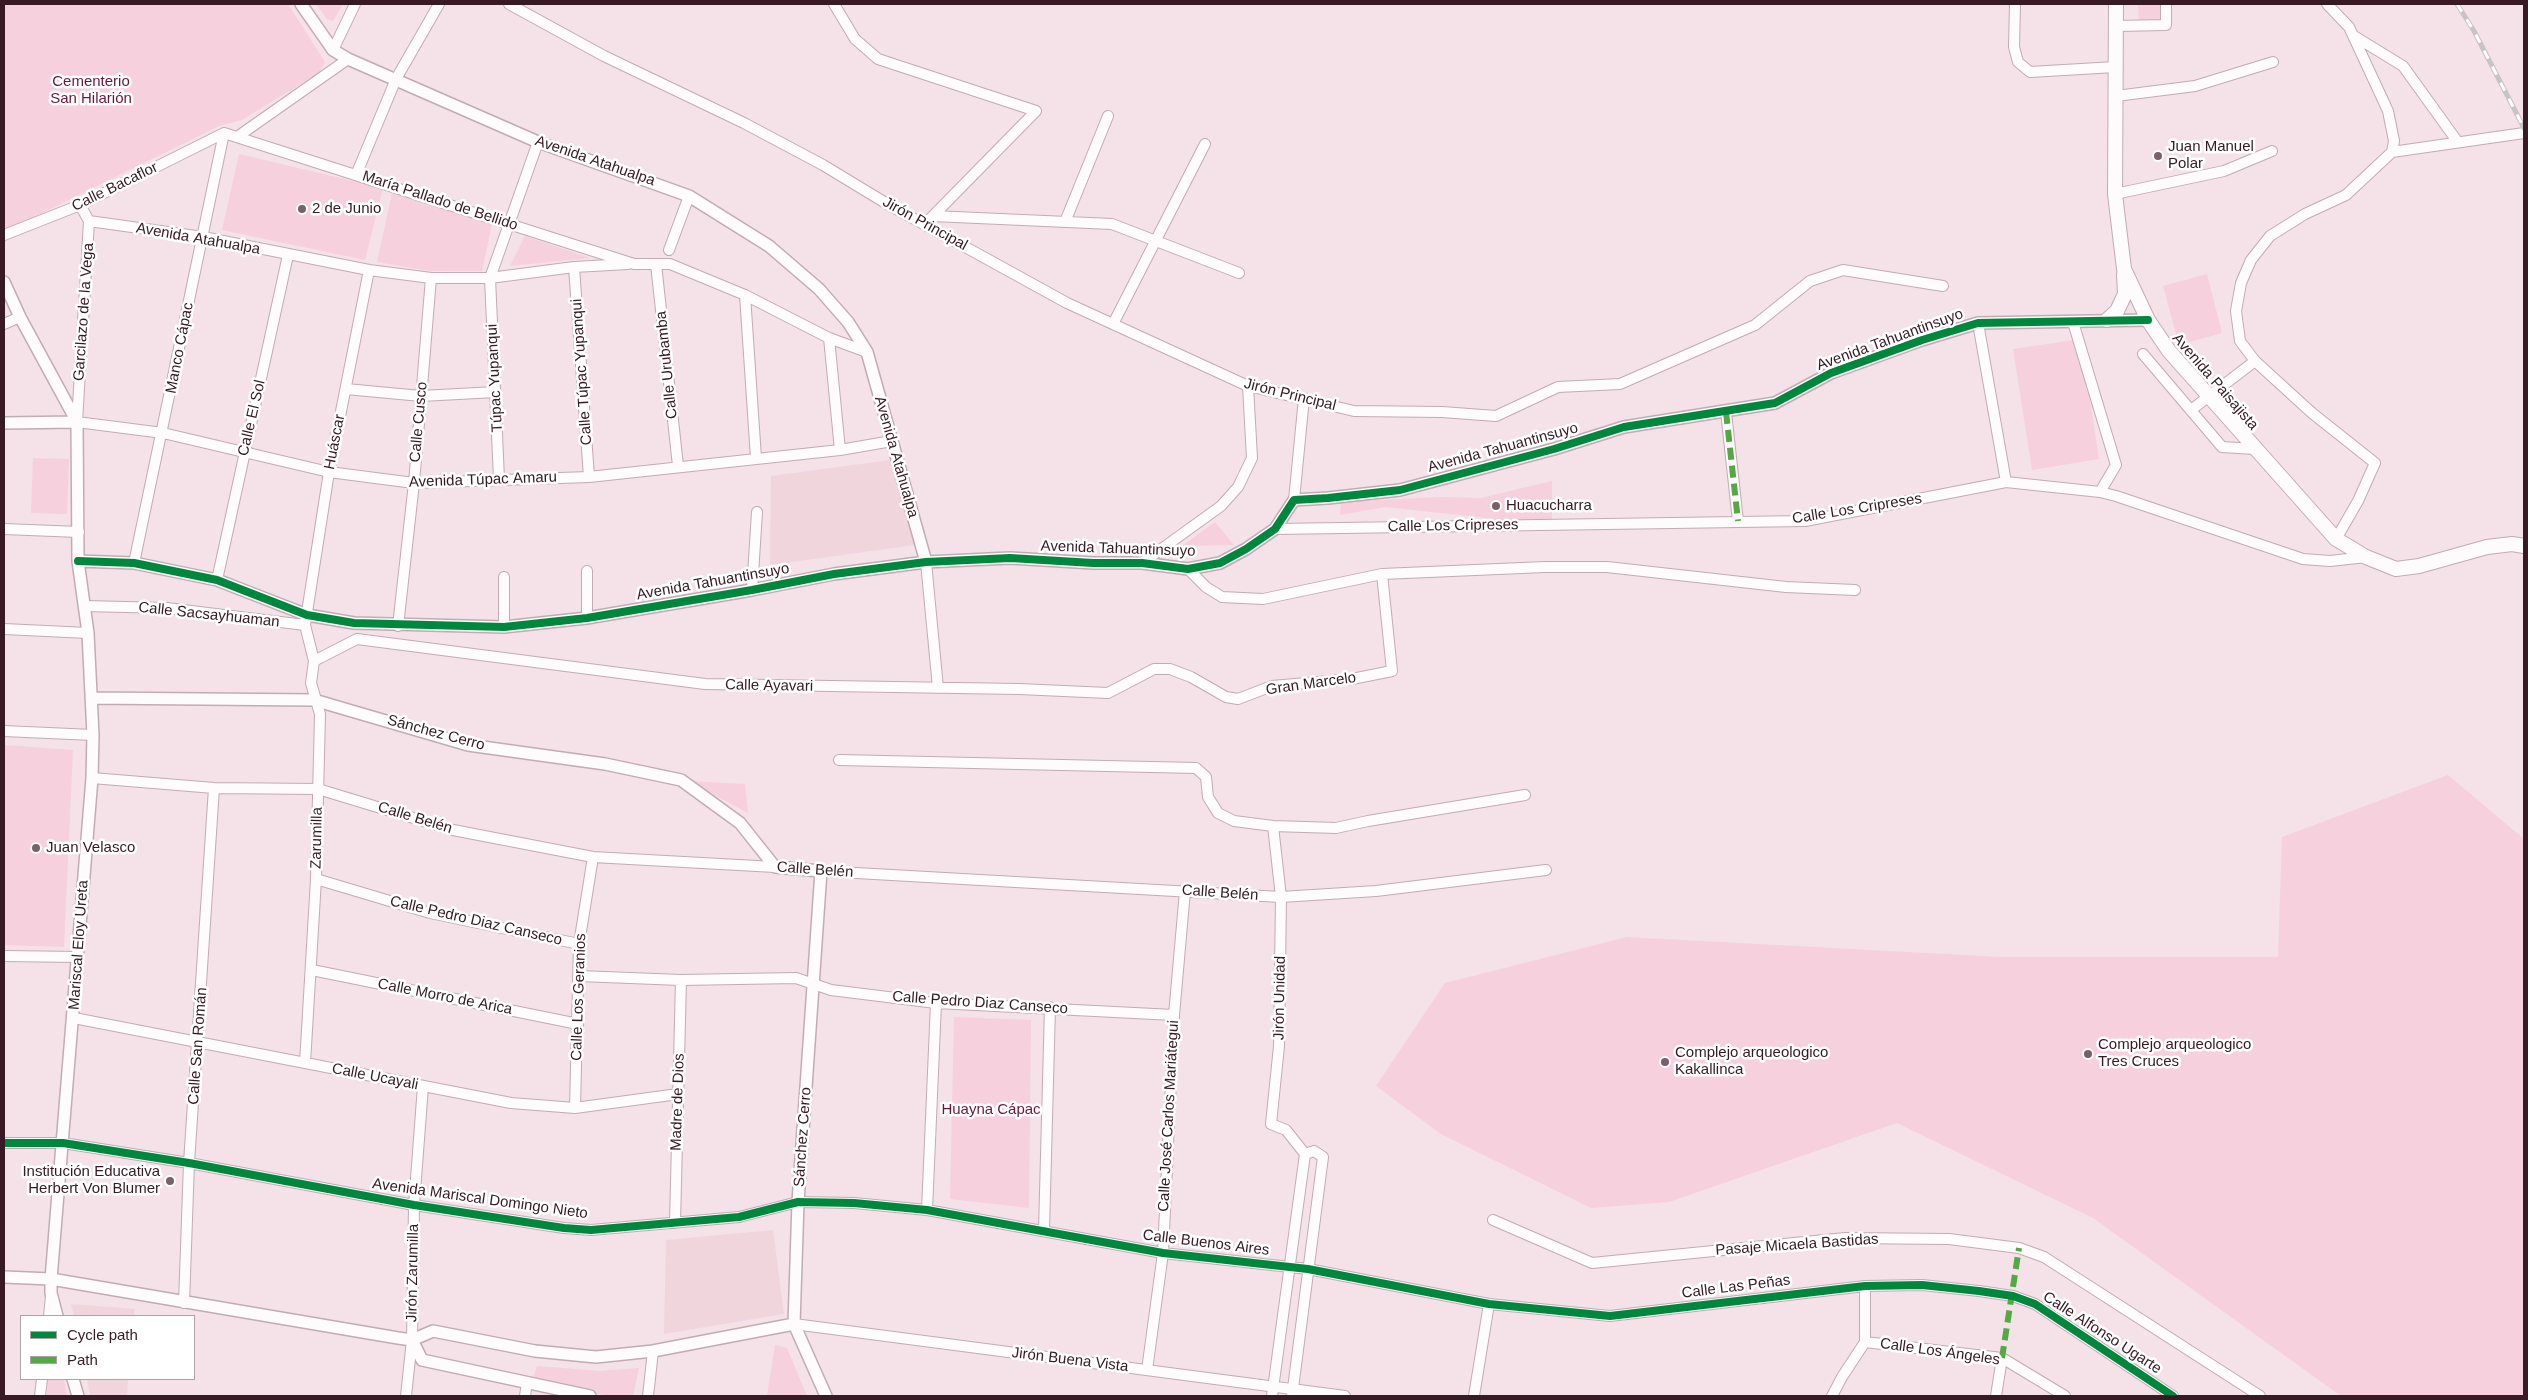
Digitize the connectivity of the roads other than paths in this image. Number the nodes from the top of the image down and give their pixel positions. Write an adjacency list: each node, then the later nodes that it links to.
1 (301, 4): 12 (street, Avenida Atahualpa)
2 (355, 4): 12 (street)
3 (439, 4): 16 (street)
4 (509, 4): 31 (street, Jirón Principal)
5 (834, 4): 31 (street)
6 (2015, 4): 15 (street)
7 (2116, 4): 10 (main road, Avenida Paisajista)
8 (2166, 4): 10 (street)
9 (2327, 4): 11 (street)
10 (2116, 26): 15 (main road, Avenida Paisajista)
11 (2354, 36): 22 (street); 26 (street)
12 (332, 50): 13 (street, Avenida Atahualpa)
13 (348, 58): 16 (street, Avenida Atahualpa); 21 (street)
14 (2273, 62): 17 (street)
15 (2116, 66): 17 (main road, Avenida Paisajista)
16 (396, 79): 23 (street, Avenida Atahualpa); 27 (street)
17 (2116, 96): 28 (main road, Avenida Paisajista)
18 (1108, 116): 33 (street)
19 (224, 133): 21 (street, María Pallado de Bellido); 30 (street, Calle Bacaflor); 36 (street, Manco Cápac)
20 (2524, 133): 22 (street)
21 (237, 137): 27 (street, María Pallado de Bellido)
22 (2457, 141): 26 (street)
23 (538, 142): 29 (street, Avenida Atahualpa); 34 (street)
24 (1205, 144): 37 (street)
25 (2272, 151): 28 (street)
26 (2392, 152): 61 (street)
27 (356, 175): 34 (street, María Pallado de Bellido)
28 (2115, 194): 43 (main road, Avenida Paisajista)
29 (689, 196): 38 (street); 59 (street, Avenida Atahualpa)
30 (80, 204): 32 (street, Garcilazo de la Vega); 35 (street, Calle Bacaflor)
31 (929, 220): 33 (street); 57 (street, Jirón Principal)
32 (90, 221): 36 (street, Avenida Atahualpa); 70 (street, Garcilazo de la Vega)
33 (1065, 222): 37 (street)
34 (509, 223): 40 (street, María Pallado de Bellido); 47 (street)
35 (4, 235)
36 (203, 237): 39 (street, Avenida Atahualpa); 72 (street, Manco Cápac)
37 (1157, 241): 45 (street); 57 (street)
38 (669, 250)
39 (288, 255): 44 (street, Avenida Atahualpa); 76 (street, Calle El Sol)
40 (634, 264): 41 (street, María Pallado de Bellido); 42 (street, Avenida Atahualpa)
41 (656, 264): 50 (street); 78 (street, Calle Urubamba)
42 (574, 267): 47 (street, Avenida Atahualpa); 80 (street, Calle Túpac Yupanqui)
43 (2124, 268): 52 (main road); 53 (main road, Avenida Paisajista)
44 (369, 270): 46 (street, Avenida Atahualpa); 63 (street, Huáscar)
45 (1239, 272)
46 (431, 278): 47 (street, Avenida Atahualpa); 65 (street, Calle Cusco)
47 (490, 278): 64 (street, Túpac Yupanqui)
48 (4, 282): 51 (street)
49 (1944, 286): 67 (street, Jirón Principal)
50 (745, 295): 58 (street); 77 (street)
51 (20, 317): 56 (street); 70 (street)
52 (2107, 320): 53 (street, Avenida Tahuantinsuyo); 54 (street, Avenida Tahuantinsuyo)
53 (2148, 320): 66 (main road, Avenida Paisajista)
54 (2073, 322): 55 (street, Avenida Tahuantinsuyo); 84 (street)
55 (1978, 323): 69 (street, Avenida Tahuantinsuyo); 82 (street)
56 (4, 324)
57 (1113, 324): 62 (street, Jirón Principal)
58 (829, 338): 59 (street); 75 (street)
59 (867, 352): 73 (street, Avenida Atahualpa)
60 (2144, 354): 68 (street)
61 (2255, 361): 66 (street); 91 (street)
62 (1248, 386): 67 (street, Jirón Principal); 97 (street)
63 (346, 389): 65 (street); 79 (street, Huáscar)
64 (496, 392): 65 (street); 81 (street, Túpac Yupanqui)
65 (421, 396): 83 (street, Calle Cusco)
66 (2207, 396): 68 (street); 74 (main road, Avenida Paisajista)
67 (1304, 398): 85 (street)
68 (2191, 410): 74 (street)
69 (1726, 412): 85 (street, Avenida Tahuantinsuyo); 87 (street)
70 (77, 422): 71 (street); 72 (street, Avenida Túpac Amaru); 90 (street, Mariscal Eloy Ureta)
71 (4, 423)
72 (163, 433): 76 (street, Avenida Túpac Amaru); 96 (street, Manco Cápac)
73 (892, 441): 75 (street, Avenida Túpac Amaru); 95 (street, Avenida Atahualpa)
74 (2255, 449): 91 (main road, Avenida Paisajista)
75 (840, 450): 77 (street, Avenida Túpac Amaru)
76 (244, 452): 79 (street, Avenida Túpac Amaru); 102 (street, Calle El Sol)
77 (756, 458): 78 (street, Avenida Túpac Amaru)
78 (678, 466): 80 (street, Avenida Túpac Amaru)
79 (329, 472): 83 (street, Avenida Túpac Amaru); 107 (street, Huáscar)
80 (589, 477): 81 (street, Avenida Túpac Amaru)
81 (500, 479): 83 (street, Avenida Túpac Amaru)
82 (2006, 482): 84 (street, Calle Los Cripreses); 87 (street, Calle Los Cripreses)
83 (414, 484): 109 (street, Calle Cusco)
84 (2100, 492): 93 (street, Calle Los Cripreses)
85 (1294, 500): 88 (street, Avenida Tahuantinsuyo)
86 (756, 512): 103 (street)
87 (1738, 521): 88 (street, Calle Los Cripreses)
88 (1275, 528): 98 (street, Avenida Tahuantinsuyo)
89 (4, 529): 90 (street)
90 (79, 532): 94 (street, Mariscal Eloy Ureta)
91 (2336, 539): 93 (main road, Avenida Paisajista)
92 (2524, 546): 93 (main road, Avenida Paisajista)
93 (2366, 557)
94 (78, 561): 96 (street, Avenida Tahuantinsuyo); 105 (street, Mariscal Eloy Ureta)
95 (926, 562): 97 (street, Avenida Tahuantinsuyo); 103 (street, Avenida Tahuantinsuyo); 116 (street)
96 (134, 563): 102 (street, Avenida Tahuantinsuyo)
97 (1142, 563): 98 (street, Avenida Tahuantinsuyo)
98 (1188, 568): 100 (street)
99 (587, 571): 106 (street)
100 (1382, 574): 104 (street); 115 (street, Gran Marcelo)
101 (504, 577): 110 (street)
102 (218, 580): 107 (street, Avenida Tahuantinsuyo)
103 (752, 590): 106 (street, Avenida Tahuantinsuyo)
104 (1855, 590)
105 (84, 606): 107 (street, Calle Sacsayhuaman); 112 (street, Mariscal Eloy Ureta)
106 (587, 618): 110 (street, Avenida Tahuantinsuyo)
107 (306, 620): 108 (street, Avenida Tahuantinsuyo); 114 (street, Zarumilla)
108 (354, 623): 109 (street, Avenida Tahuantinsuyo); 113 (street)
109 (398, 626): 110 (street, Avenida Tahuantinsuyo)
110 (504, 627)
111 (4, 629): 112 (street)
112 (88, 633): 117 (street, Mariscal Eloy Ureta)
113 (357, 639): 114 (street); 116 (street, Calle Ayavari)
114 (314, 661): 118 (street, Zarumilla)
115 (1178, 673): 116 (street, Calle Ayavari)
116 (938, 688)
117 (91, 698): 118 (street, Sánchez Cerro); 120 (street, Mariscal Eloy Ureta)
118 (314, 700): 124 (street, Zarumilla); 128 (street, Sánchez Cerro)
119 (4, 731): 120 (street)
120 (93, 735): 122 (street, Mariscal Eloy Ureta)
121 (839, 760): 126 (street)
122 (92, 778): 123 (street, Calle Belén); 136 (street, Mariscal Eloy Ureta)
123 (214, 788): 124 (street, Calle Belén); 146 (street, Calle San Román)
124 (318, 789): 127 (street, Calle Belén); 131 (street, Zarumilla)
125 (1525, 795): 126 (street)
126 (1273, 826): 133 (street, Jirón Unidad)
127 (593, 857): 128 (street, Calle Belén); 134 (street, Calle Los Geranios)
128 (775, 867): 130 (street, Calle Belén)
129 (1546, 870): 133 (street, Calle Belén)
130 (822, 871): 132 (street, Calle Belén); 140 (street, Sánchez Cerro)
131 (316, 879): 134 (street, Calle Pedro Diaz Canseco); 137 (street, Zarumilla)
132 (1185, 891): 133 (street, Calle Belén); 143 (street, Calle José Carlos Mariátegui)
133 (1281, 897): 153 (street, Jirón Unidad)
134 (579, 944): 138 (street, Calle Los Geranios)
135 (4, 956): 136 (street)
136 (78, 957): 144 (street, Mariscal Eloy Ureta)
137 (312, 970): 145 (street, Calle Morro de Arica); 147 (street, Zarumilla)
138 (579, 976): 139 (street, Calle Pedro Diaz Canseco); 145 (street, Calle Los Geranios)
139 (682, 980): 140 (street, Calle Pedro Diaz Canseco); 149 (street, Madre de Dios)
140 (814, 984): 141 (street, Calle Pedro Diaz Canseco); 155 (street, Sánchez Cerro)
141 (936, 1003): 142 (street, Calle Pedro Diaz Canseco); 157 (street)
142 (1050, 1007): 143 (street, Calle Pedro Diaz Canseco); 160 (street)
143 (1174, 1015): 161 (street, Calle José Carlos Mariátegui)
144 (74, 1018): 146 (street, Calle Ucayali); 152 (street, Mariscal Eloy Ureta)
145 (578, 1024): 150 (street, Calle Los Geranios)
146 (199, 1042): 147 (street, Calle Ucayali); 154 (street, Calle San Román)
147 (305, 1063): 148 (street, Calle Ucayali)
148 (423, 1086): 150 (street, Calle Ucayali); 156 (street, Jirón Zarumilla)
149 (678, 1094): 150 (street, Calle Ucayali); 159 (street, Madre de Dios)
150 (575, 1108)
151 (4, 1143): 152 (street, Avenida Mariscal Domingo Nieto)
152 (63, 1143): 154 (street, Avenida Mariscal Domingo Nieto); 165 (street, Mariscal Eloy Ureta)
153 (1305, 1154): 162 (street); 163 (street)
154 (189, 1163): 156 (street, Avenida Mariscal Domingo Nieto); 168 (street, Calle San Román)
155 (798, 1202): 157 (street, Calle Buenos Aires); 159 (street, Avenida Mariscal Domingo Nieto); 173 (street, Sánchez Cerro)
156 (414, 1205): 159 (street, Avenida Mariscal Domingo Nieto); 174 (street, Jirón Zarumilla)
157 (927, 1210): 160 (street, Calle Buenos Aires)
158 (1493, 1220): 197 (street, Pasaje Micaela Bastidas)
159 (675, 1224)
160 (1044, 1230): 161 (street, Calle Buenos Aires)
161 (1163, 1253): 162 (street, Calle Buenos Aires); 178 (street, Calle José Carlos Mariátegui)
162 (1290, 1268): 163 (street, Calle Buenos Aires); 182 (street)
163 (1308, 1270): 172 (street, Calle Buenos Aires); 183 (street)
164 (4, 1277): 165 (street)
165 (51, 1279): 167 (street, Mariscal Eloy Ureta); 168 (street)
166 (1865, 1286): 172 (street, Calle Las Peñas); 175 (street); 196 (street, Calle Alfonso Ugarte)
167 (51, 1293): 170 (street); 171 (street, Mariscal Eloy Ureta)
168 (184, 1303): 174 (street)
169 (1488, 1310): 192 (street)
170 (48, 1315)
171 (57, 1315)
172 (1610, 1316)
173 (794, 1324): 176 (street); 178 (street, Jirón Buena Vista); 190 (street, Sánchez Cerro)
174 (412, 1340): 176 (street); 181 (street); 186 (street, Jirón Zarumilla)
175 (1865, 1342): 177 (street, Calle Los Ángeles); 193 (street)
176 (653, 1351): 189 (street)
177 (2002, 1358): 194 (street); 195 (street, Calle Los Ángeles)
178 (1146, 1370): 182 (street, Jirón Buena Vista)
179 (42, 1380): 184 (street)
180 (73, 1380): 185 (street)
181 (527, 1382): 187 (street); 188 (street)
182 (1273, 1391): 183 (street, Jirón Buena Vista)
183 (1292, 1393): 191 (street, Jirón Buena Vista)
184 (40, 1396)
185 (78, 1396)
186 (406, 1396)
187 (525, 1396)
188 (590, 1396)
189 (648, 1396)
190 (826, 1396)
191 (1345, 1396)
192 (1474, 1396)
193 (1832, 1396)
194 (1996, 1396)
195 (2065, 1396)
196 (2173, 1396)
197 (2260, 1396)

